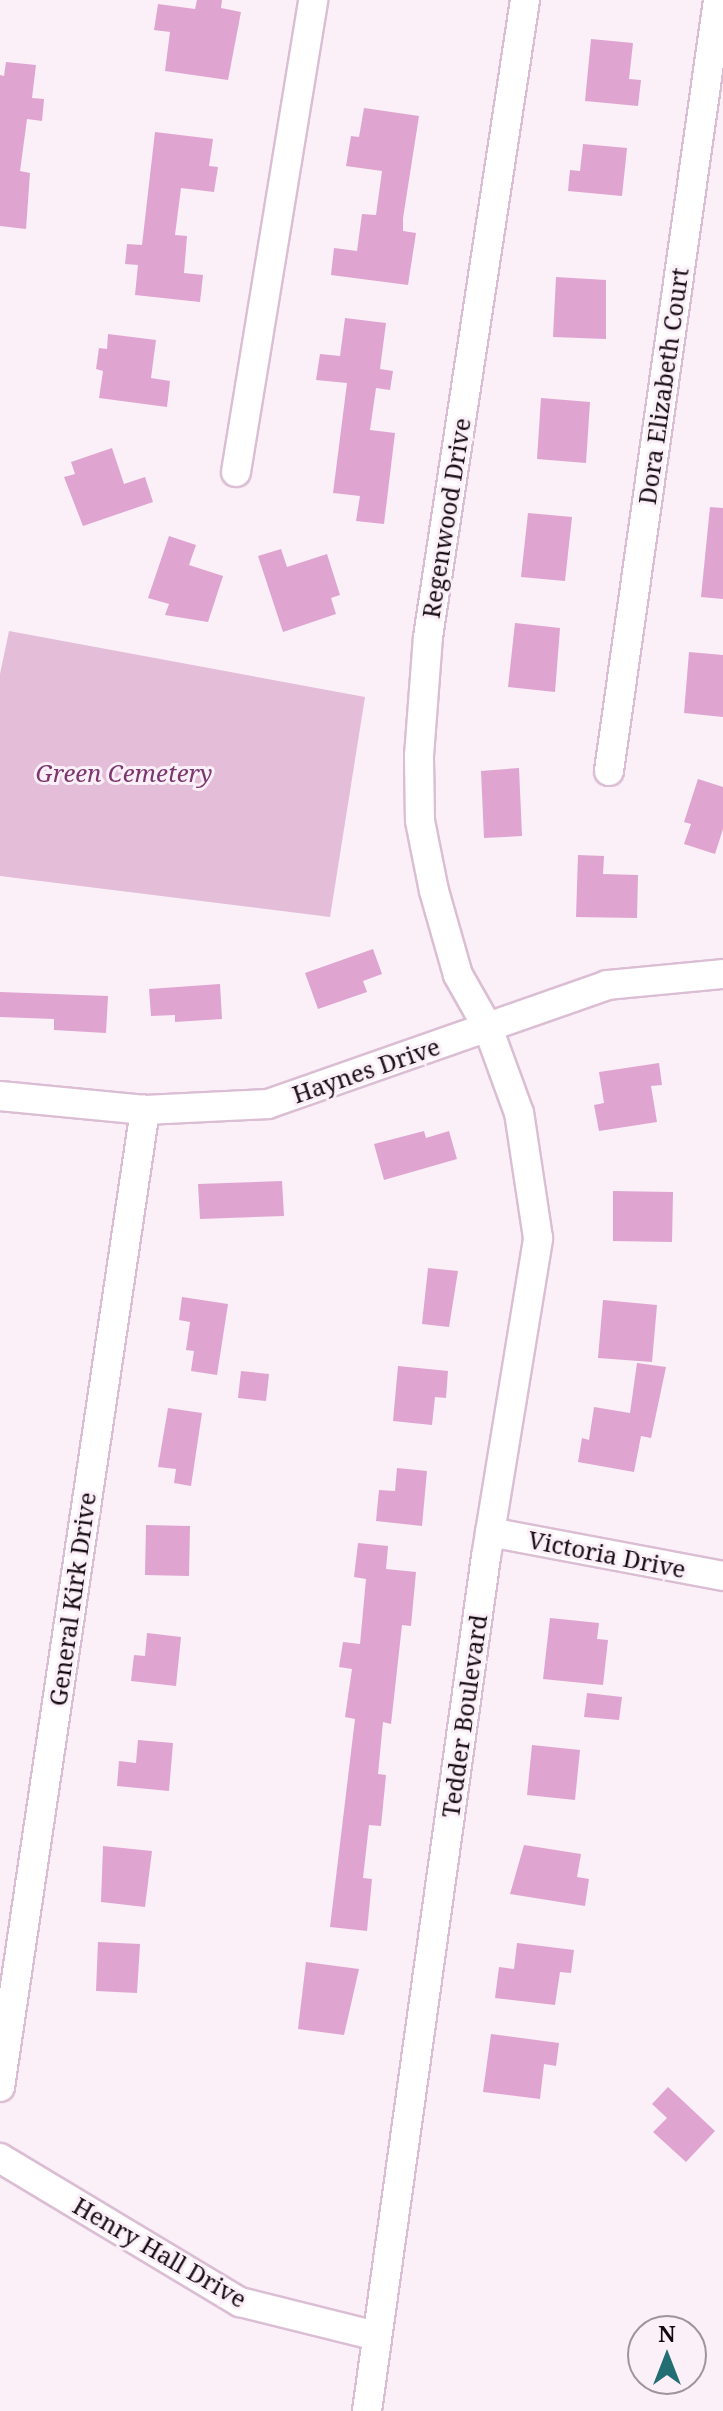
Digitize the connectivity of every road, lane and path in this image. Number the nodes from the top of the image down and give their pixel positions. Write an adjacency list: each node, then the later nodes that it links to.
1 (313, 0): 4 (street)
2 (525, 0): 7 (street, Regenwood Drive)
3 (718, 0): 5 (street, Dora Elizabeth Court)
4 (236, 472)
5 (609, 771)
6 (723, 974): 7 (street, Haynes Drive)
7 (488, 1028): 9 (street, Haynes Drive); 10 (street, Tedder Boulevard)
8 (0, 1096): 9 (street, Haynes Drive)
9 (145, 1110): 12 (street, General Kirk Drive)
10 (490, 1532): 11 (street, Victoria Drive); 14 (street, Tedder Boulevard)
11 (723, 1576)
12 (0, 2087)
13 (0, 2158): 14 (street, Henry Hall Drive)
14 (376, 2336): 15 (street, Tedder Boulevard)
15 (367, 2411)

